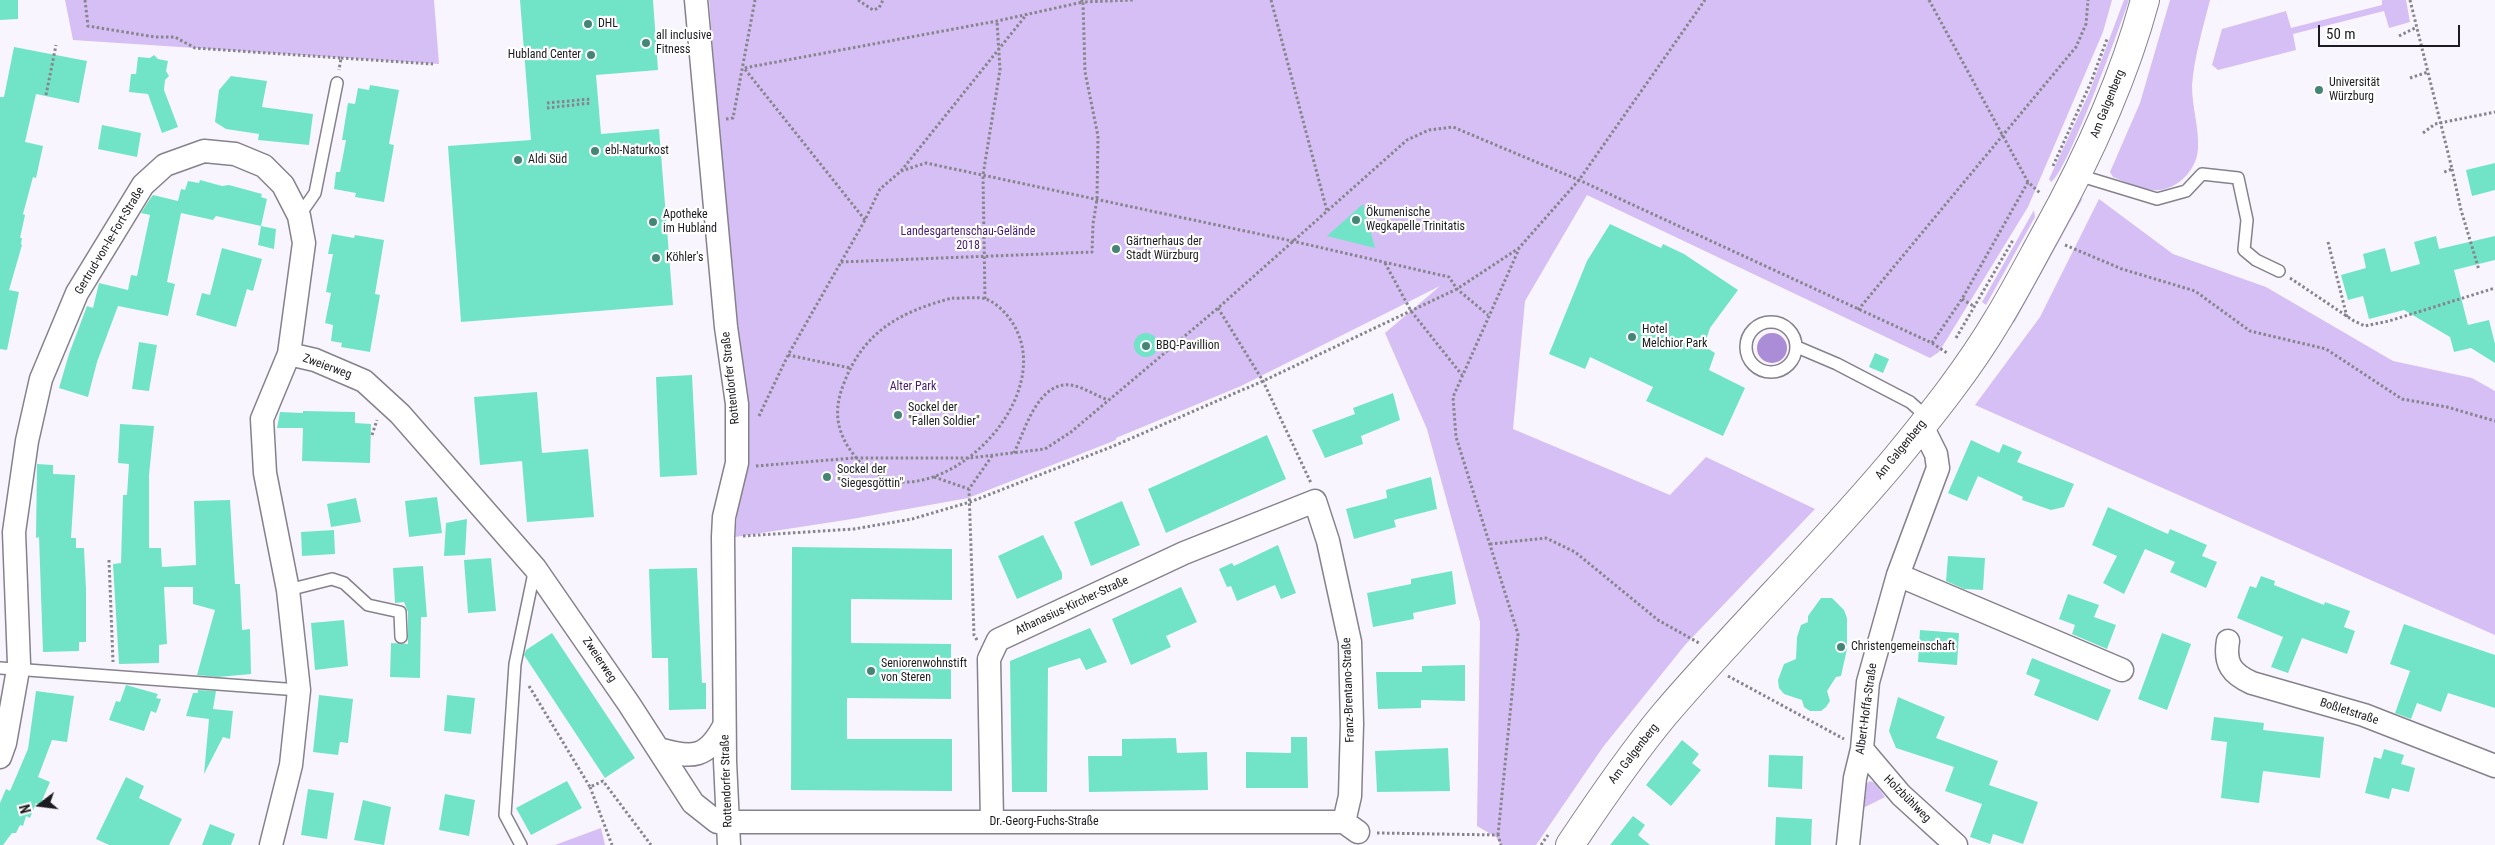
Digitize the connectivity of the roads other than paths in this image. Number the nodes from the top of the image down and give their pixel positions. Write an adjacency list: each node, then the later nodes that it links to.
1 (696, 0): 20 (street, Rottendorfer Straße)
2 (2145, 0): 4 (street, Am Galgenberg)
3 (337, 83): 5 (lane)
4 (2078, 175): 6 (lane); 9 (street, Am Galgenberg)
5 (299, 216): 8 (street, Gertrud-von-le-Fort-Straße); 11 (street, Gertrud-von-le-Fort-Straße)
6 (2279, 271)
7 (1797, 347): 7 (lane); 9 (lane)
8 (289, 354): 12 (street, Zweierweg); 14 (street, Zweierweg)
9 (1925, 422): 13 (street, Albert-Hoffa-Straße); 30 (street, Am Galgenberg)
10 (1315, 501): 25 (street, Athanasius-Kircher-Straße); 26 (street, Franz-Brentano-Straße)
11 (7, 529): 17 (street, Gertrud-von-le-Fort-Straße)
12 (535, 568): 21 (street, Zweierweg); 29 (lane)
13 (1898, 575): 18 (street); 22 (street, Albert-Hoffa-Straße)
14 (288, 590): 15 (lane); 19 (street, Zweierweg)
15 (400, 637)
16 (2228, 641): 24 (street, Boßletstraße)
17 (9, 668): 19 (lane); 23 (street, Gertrud-von-le-Fort-Straße)
18 (2122, 670)
19 (299, 690): 28 (street, Zweierweg)
20 (724, 726): 21 (street); 27 (street, Rottendorfer Straße)
21 (659, 749): 27 (street, Zweierweg)
22 (1862, 749): 31 (street, Albert-Hoffa-Straße); 32 (street, Holzbühlweg)
23 (0, 757)
24 (2495, 766)
25 (992, 821): 26 (street, Dr.-Georg-Fuchs-Straße); 27 (street, Dr.-Georg-Fuchs-Straße)
26 (1351, 827)
27 (729, 834)
28 (271, 845)
29 (521, 845)
30 (1570, 845)
31 (1848, 845)
32 (1956, 845)

